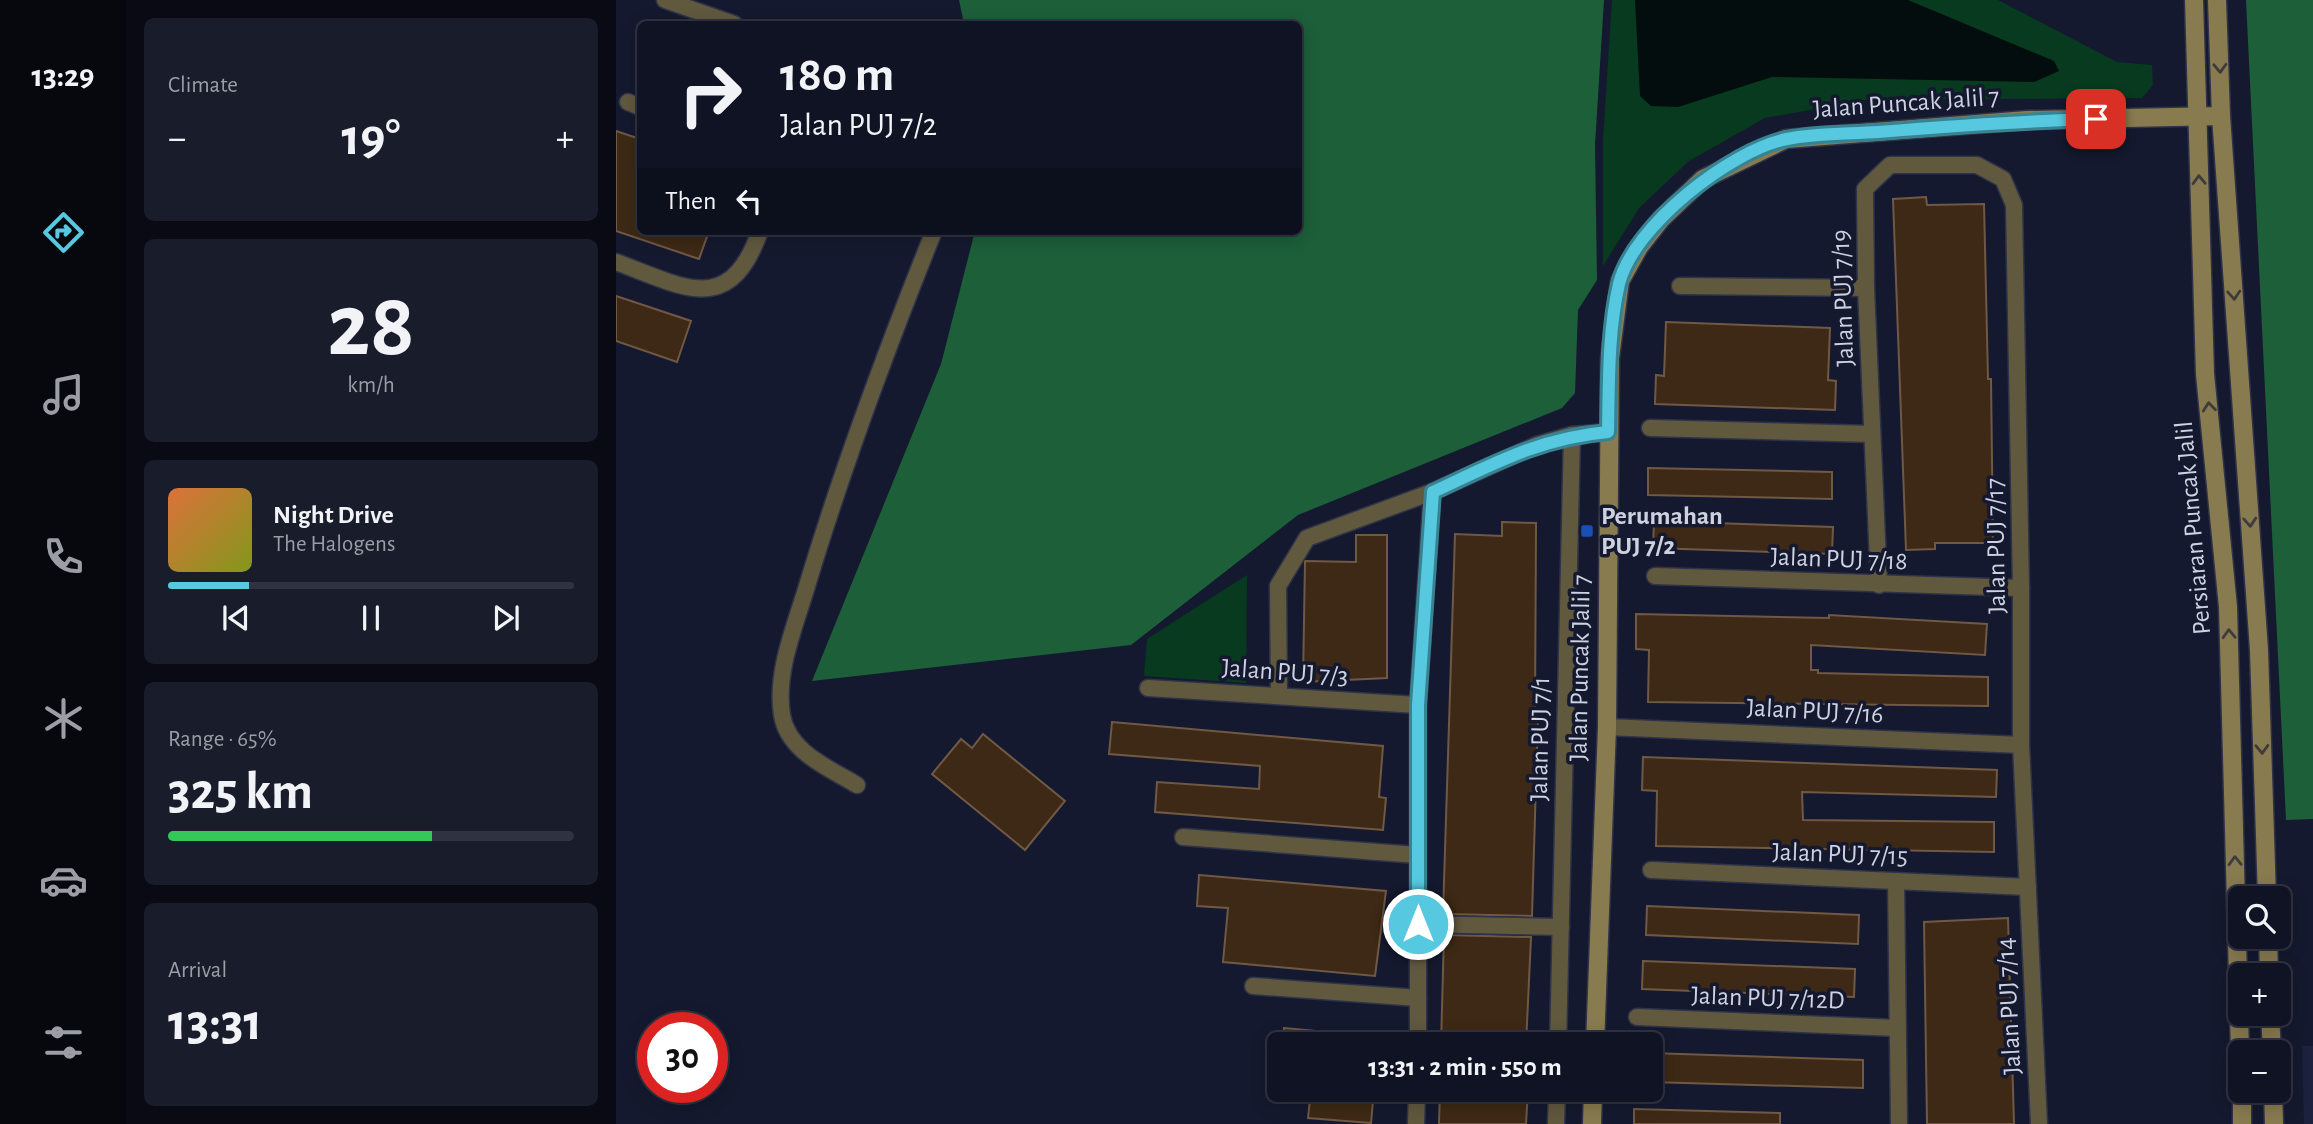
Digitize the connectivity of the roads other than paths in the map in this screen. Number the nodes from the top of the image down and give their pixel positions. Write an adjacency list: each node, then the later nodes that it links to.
1 (665, 0): 4 (street)
2 (2194, 0): 5 (main road, Persiaran Puncak Jalil)
3 (2217, 0): 6 (main road, one-way to 6)
4 (725, 21)
5 (2197, 116): 6 (main road, Jalan Puncak Jalil 7); 14 (main road, Jalan Puncak Jalil 7); 42 (main road, Persiaran Puncak Jalil, one-way to 5)
6 (2221, 117): 31 (main road, one-way to 31)
7 (2014, 205): 12 (street, Jalan PUJ 7/19); 20 (street, Jalan PUJ 7/17)
8 (758, 235): 10 (street)
9 (932, 235): 26 (street)
10 (616, 262)
11 (1680, 286): 12 (street)
12 (1866, 288): 16 (street, Jalan PUJ 7/19)
13 (1650, 428): 16 (street)
14 (1608, 432): 15 (street); 24 (main road, Jalan Puncak Jalil 7)
15 (1572, 435): 17 (street); 34 (street, Jalan PUJ 7/1)
16 (1872, 435): 19 (street, Jalan PUJ 7/19)
17 (1433, 492): 22 (street); 23 (street)
18 (1655, 576): 19 (street, Jalan PUJ 7/18)
19 (1879, 585): 20 (street, Jalan PUJ 7/18)
20 (2021, 588): 25 (street, Jalan PUJ 7/17)
21 (1148, 688): 22 (street, Jalan PUJ 7/3)
22 (1279, 696): 23 (street, Jalan PUJ 7/3)
23 (1418, 705): 28 (street)
24 (1607, 727): 25 (street, Jalan PUJ 7/16); 41 (main road, Jalan Puncak Jalil 7)
25 (2021, 745): 32 (street, Jalan PUJ 7/17)
26 (857, 785)
27 (1183, 836): 28 (street)
28 (1417, 855): 33 (street)
29 (1651, 870): 30 (street, Jalan PUJ 7/15)
30 (1896, 881): 32 (street, Jalan PUJ 7/15); 38 (street)
31 (2267, 886)
32 (2028, 887): 52 (street, Jalan PUJ 7/14)
33 (1418, 924): 34 (street); 36 (street)
34 (1561, 927): 40 (street, Jalan PUJ 7/1)
35 (1253, 986): 36 (street)
36 (1418, 998): 39 (street)
37 (1637, 1017): 38 (street, Jalan PUJ 7/12D)
38 (1897, 1028): 51 (street)
39 (1418, 1032)
40 (1558, 1032)
41 (1595, 1032)
42 (2241, 1040)
43 (1417, 1102): 48 (street)
44 (1557, 1102): 49 (street)
45 (1593, 1102): 50 (main road)
46 (2242, 1103): 53 (main road)
47 (2273, 1103): 54 (main road)
48 (1416, 1124)
49 (1556, 1124)
50 (1592, 1124)
51 (1899, 1124)
52 (2039, 1124)
53 (2242, 1124)
54 (2274, 1124)

